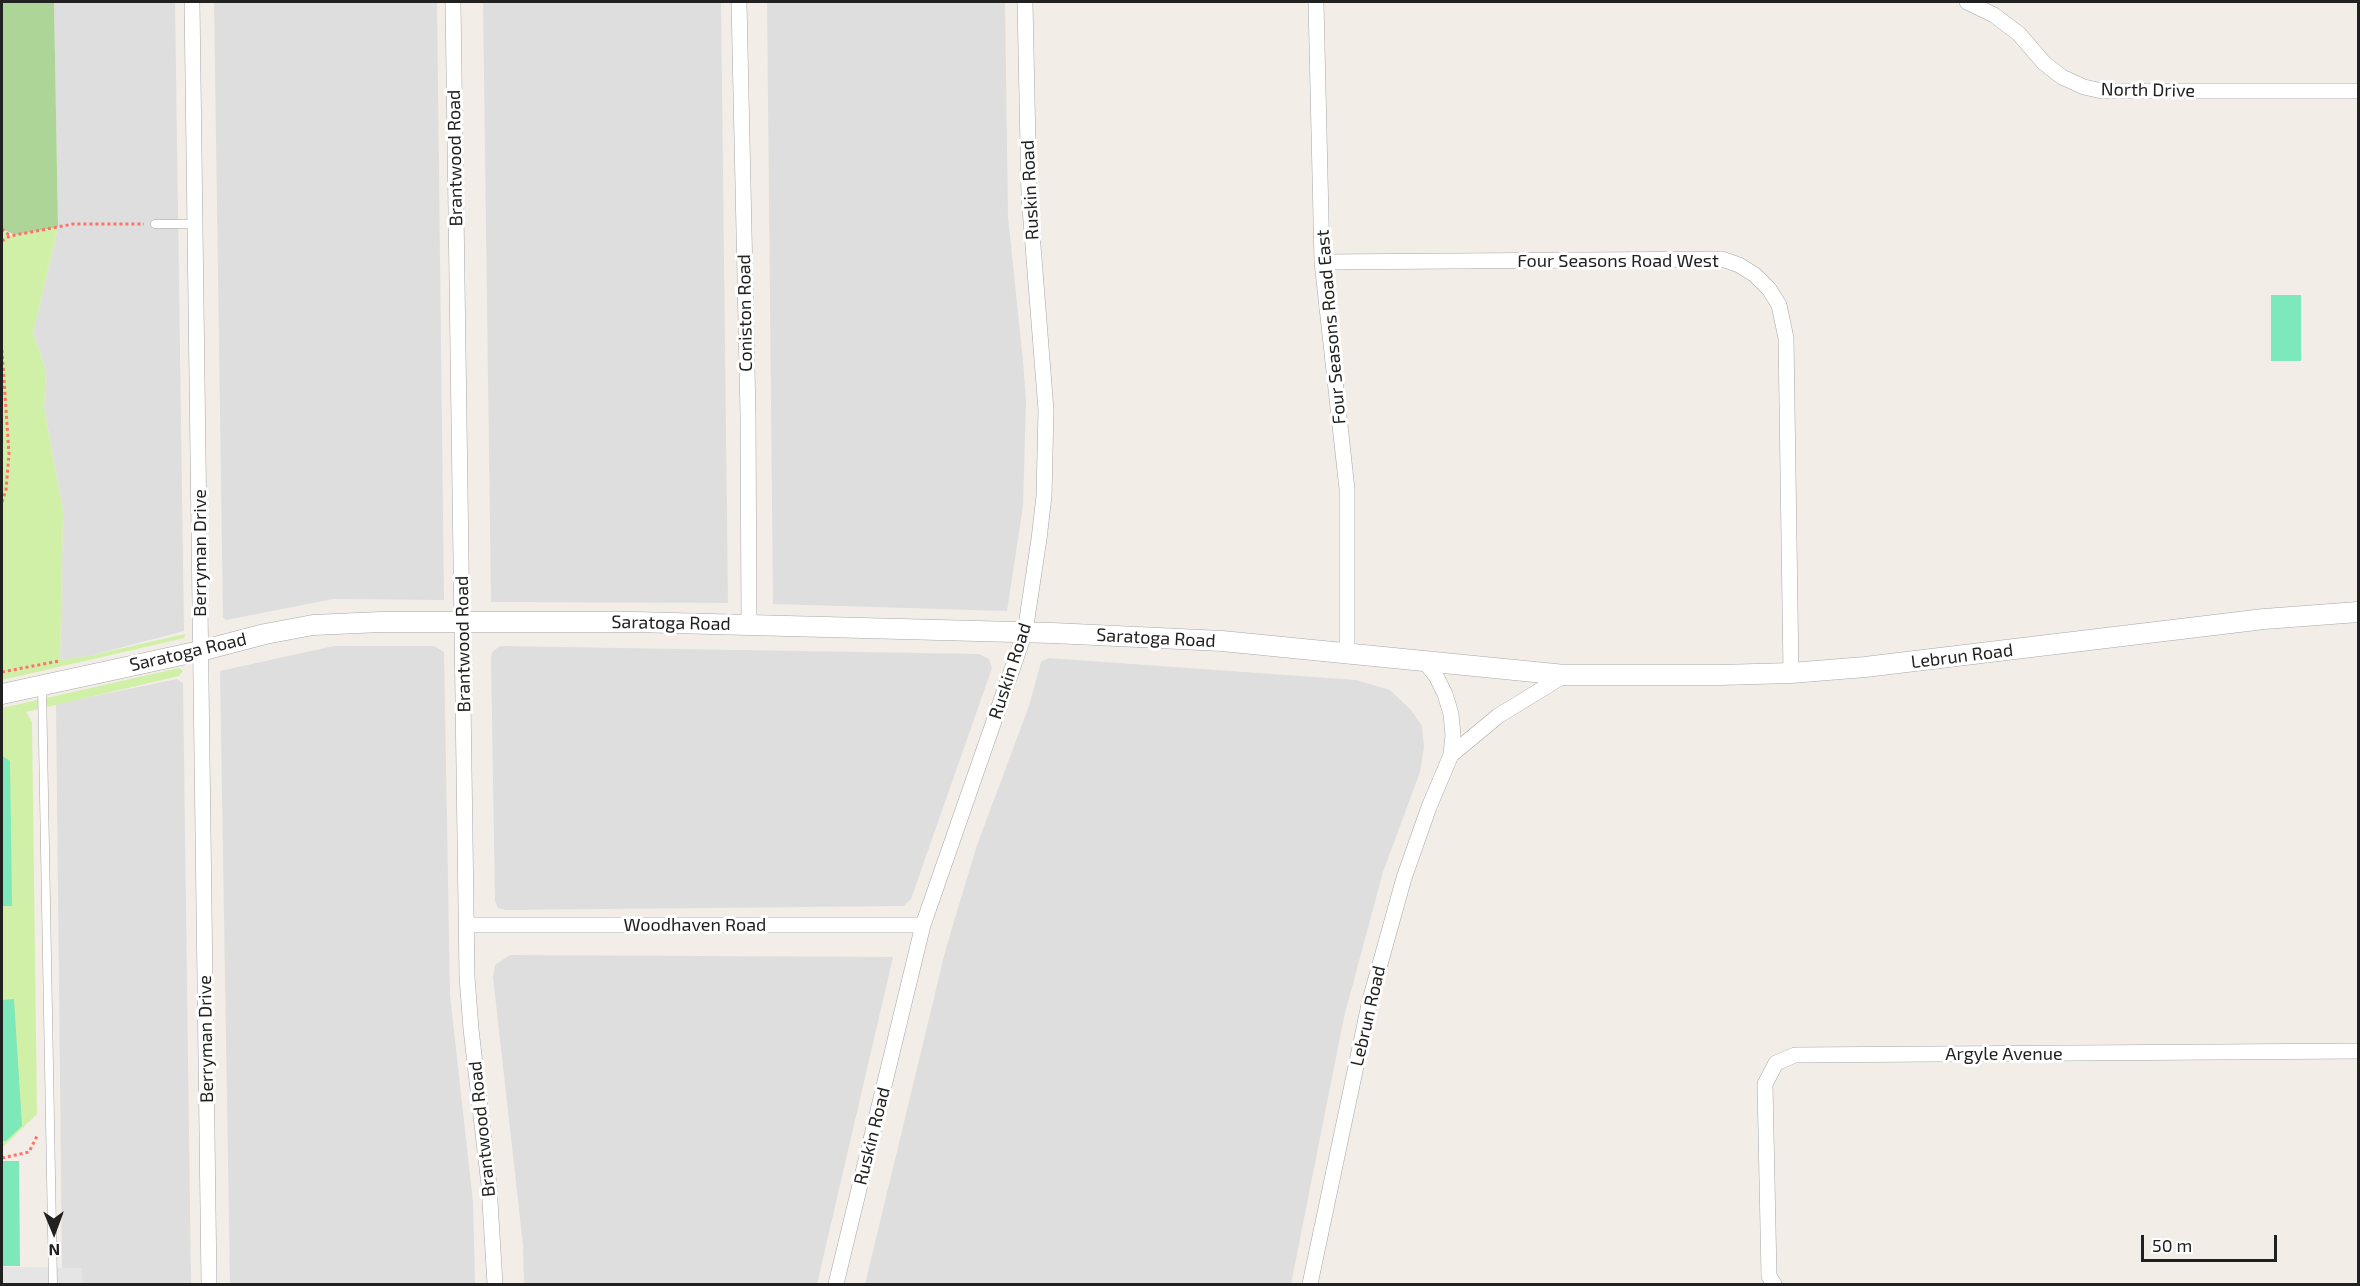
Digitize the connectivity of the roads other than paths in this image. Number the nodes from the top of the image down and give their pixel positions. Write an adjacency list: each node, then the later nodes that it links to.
1 (192, 2): 9 (street, Berryman Drive)
2 (453, 2): 12 (street, Brantwood Road)
3 (739, 2): 13 (street, Coniston Road)
4 (1025, 2): 14 (street, Ruskin Road)
5 (1316, 2): 10 (street, Four Seasons Road East)
6 (1967, 2): 7 (street, North Drive)
7 (2358, 91)
8 (155, 224): 9 (lane)
9 (195, 224): 15 (street, Berryman Drive)
10 (1322, 262): 16 (street, Four Seasons Road East); 18 (street, Four Seasons Road West)
11 (2358, 612): 18 (street, Lebrun Road)
12 (463, 621): 13 (street, Saratoga Road); 15 (street, Saratoga Road); 23 (street, Brantwood Road)
13 (749, 624): 14 (street, Saratoga Road)
14 (1025, 632): 16 (street, Saratoga Road); 24 (street, Ruskin Road)
15 (200, 651): 20 (street, Saratoga Road); 27 (street, Berryman Drive)
16 (1347, 652): 17 (street, Lebrun Road)
17 (1423, 660): 19 (street, Lebrun Road); 22 (street, Lebrun Road)
18 (1791, 673): 19 (street, Lebrun Road)
19 (1565, 675): 22 (street, Lebrun Road)
20 (42, 686): 21 (street, Saratoga Road); 26 (lane)
21 (2, 694)
22 (1451, 755): 30 (street, Lebrun Road)
23 (467, 926): 24 (street, Woodhaven Road); 28 (street, Brantwood Road)
24 (923, 926): 29 (street, Ruskin Road)
25 (2358, 1051): 31 (street, Argyle Avenue)
26 (53, 1284)
27 (209, 1284)
28 (495, 1284)
29 (836, 1284)
30 (1310, 1284)
31 (1774, 1284)

